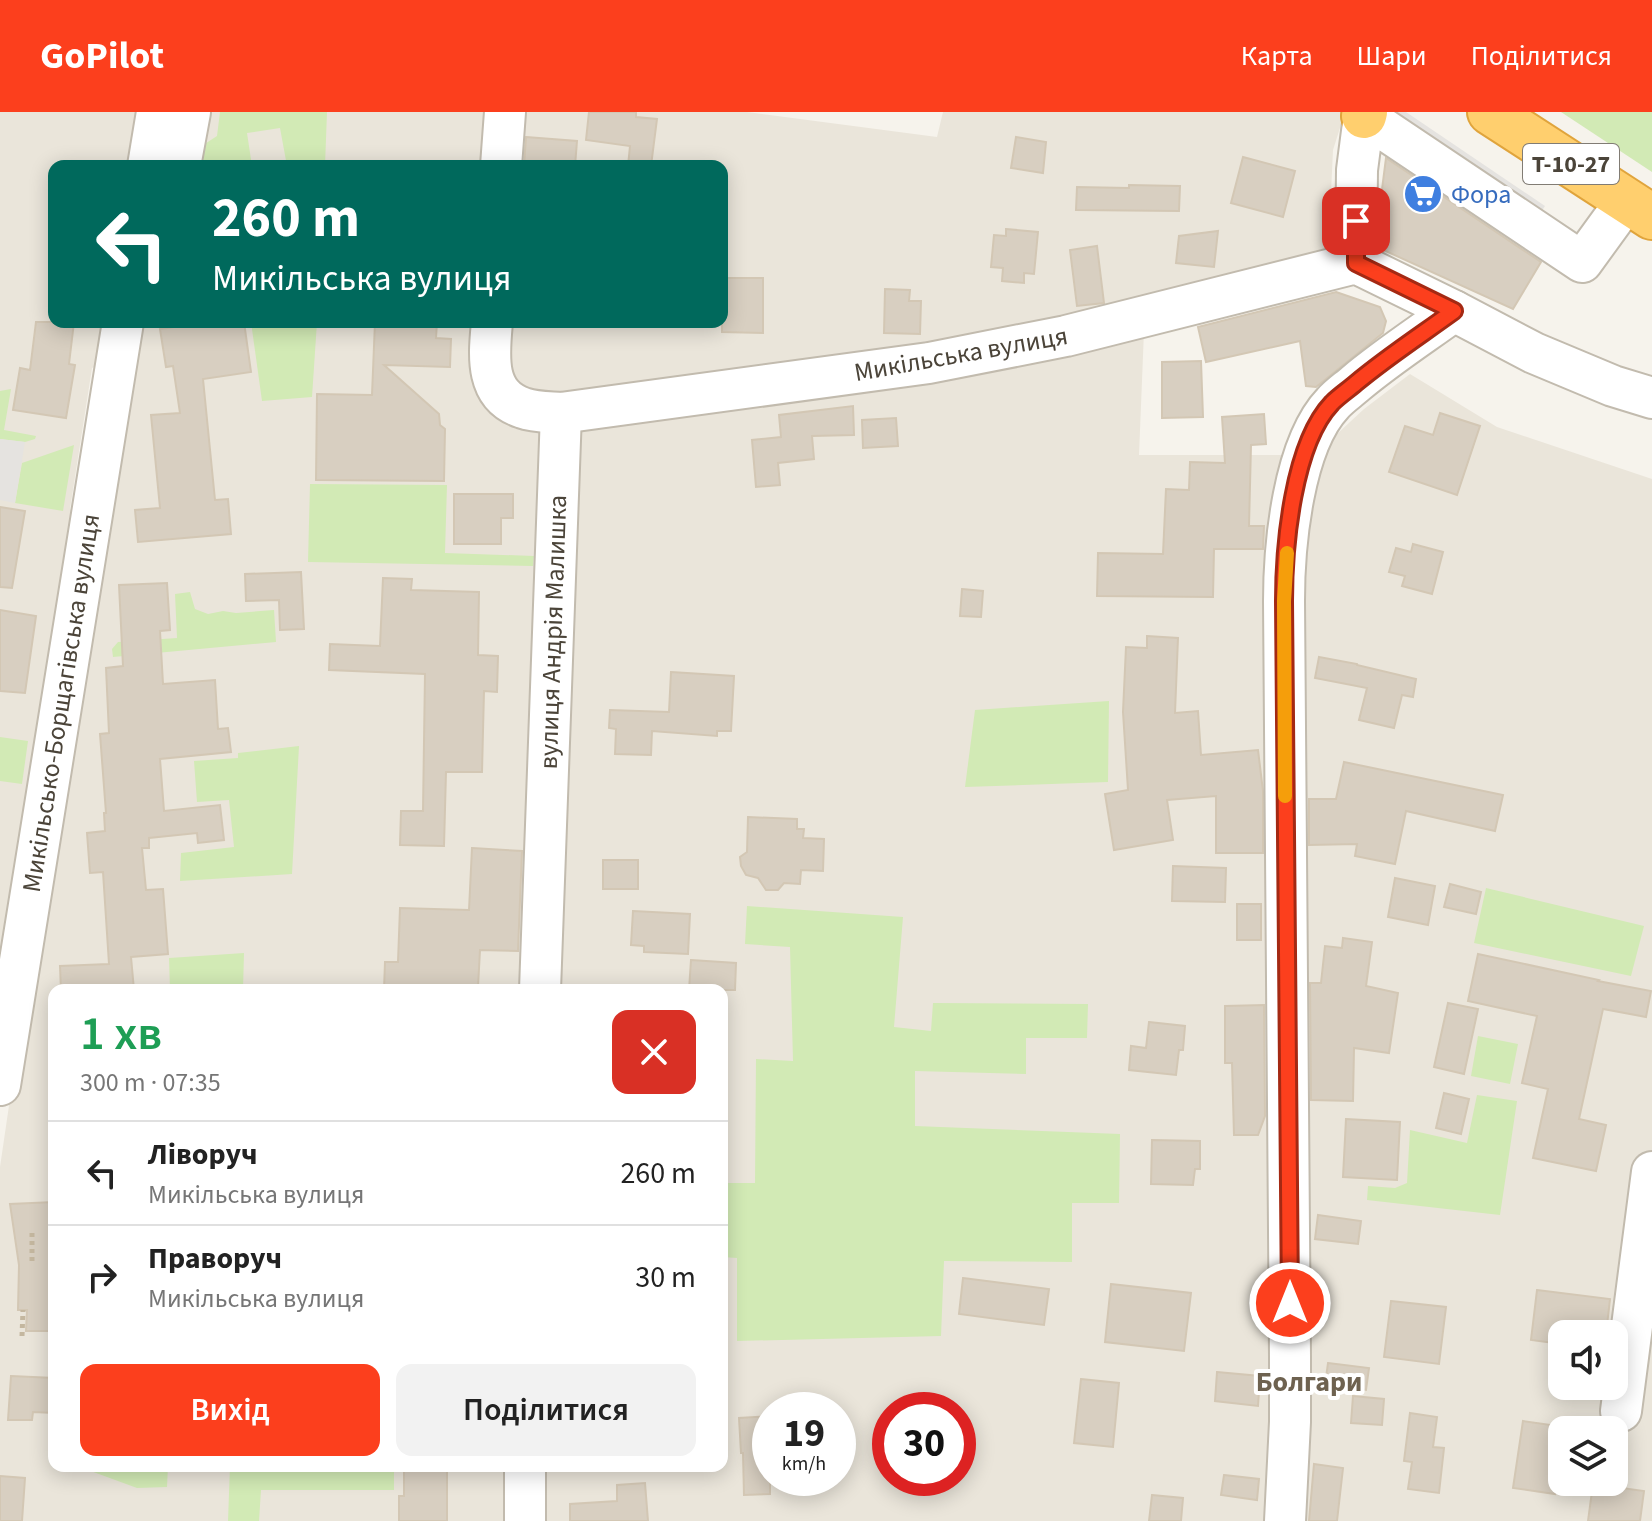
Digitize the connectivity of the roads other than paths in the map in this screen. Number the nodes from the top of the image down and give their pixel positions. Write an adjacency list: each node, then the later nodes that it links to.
1 (157, 112): 6 (street)
2 (190, 112): 7 (street)
3 (505, 112): 8 (street)
4 (1490, 112): 9 (highway, Т-10-27)
5 (1365, 114): 9 (street); 10 (street)
6 (149, 160)
7 (181, 160)
8 (501, 160)
9 (1639, 208)
10 (1356, 263): 11 (street); 15 (street, Микільська вулиця)
11 (1454, 311): 14 (street); 22 (street)
12 (122, 328): 17 (street, Микільсько-Борщагівська вулиця)
13 (492, 328): 15 (street)
14 (1652, 398)
15 (561, 413): 16 (street, вулиця Андрія Малишка)
16 (540, 984)
17 (1, 1070)
18 (1652, 1172): 19 (street)
19 (1621, 1411)
20 (525, 1472): 21 (street)
21 (525, 1521)
22 (1285, 1521)

